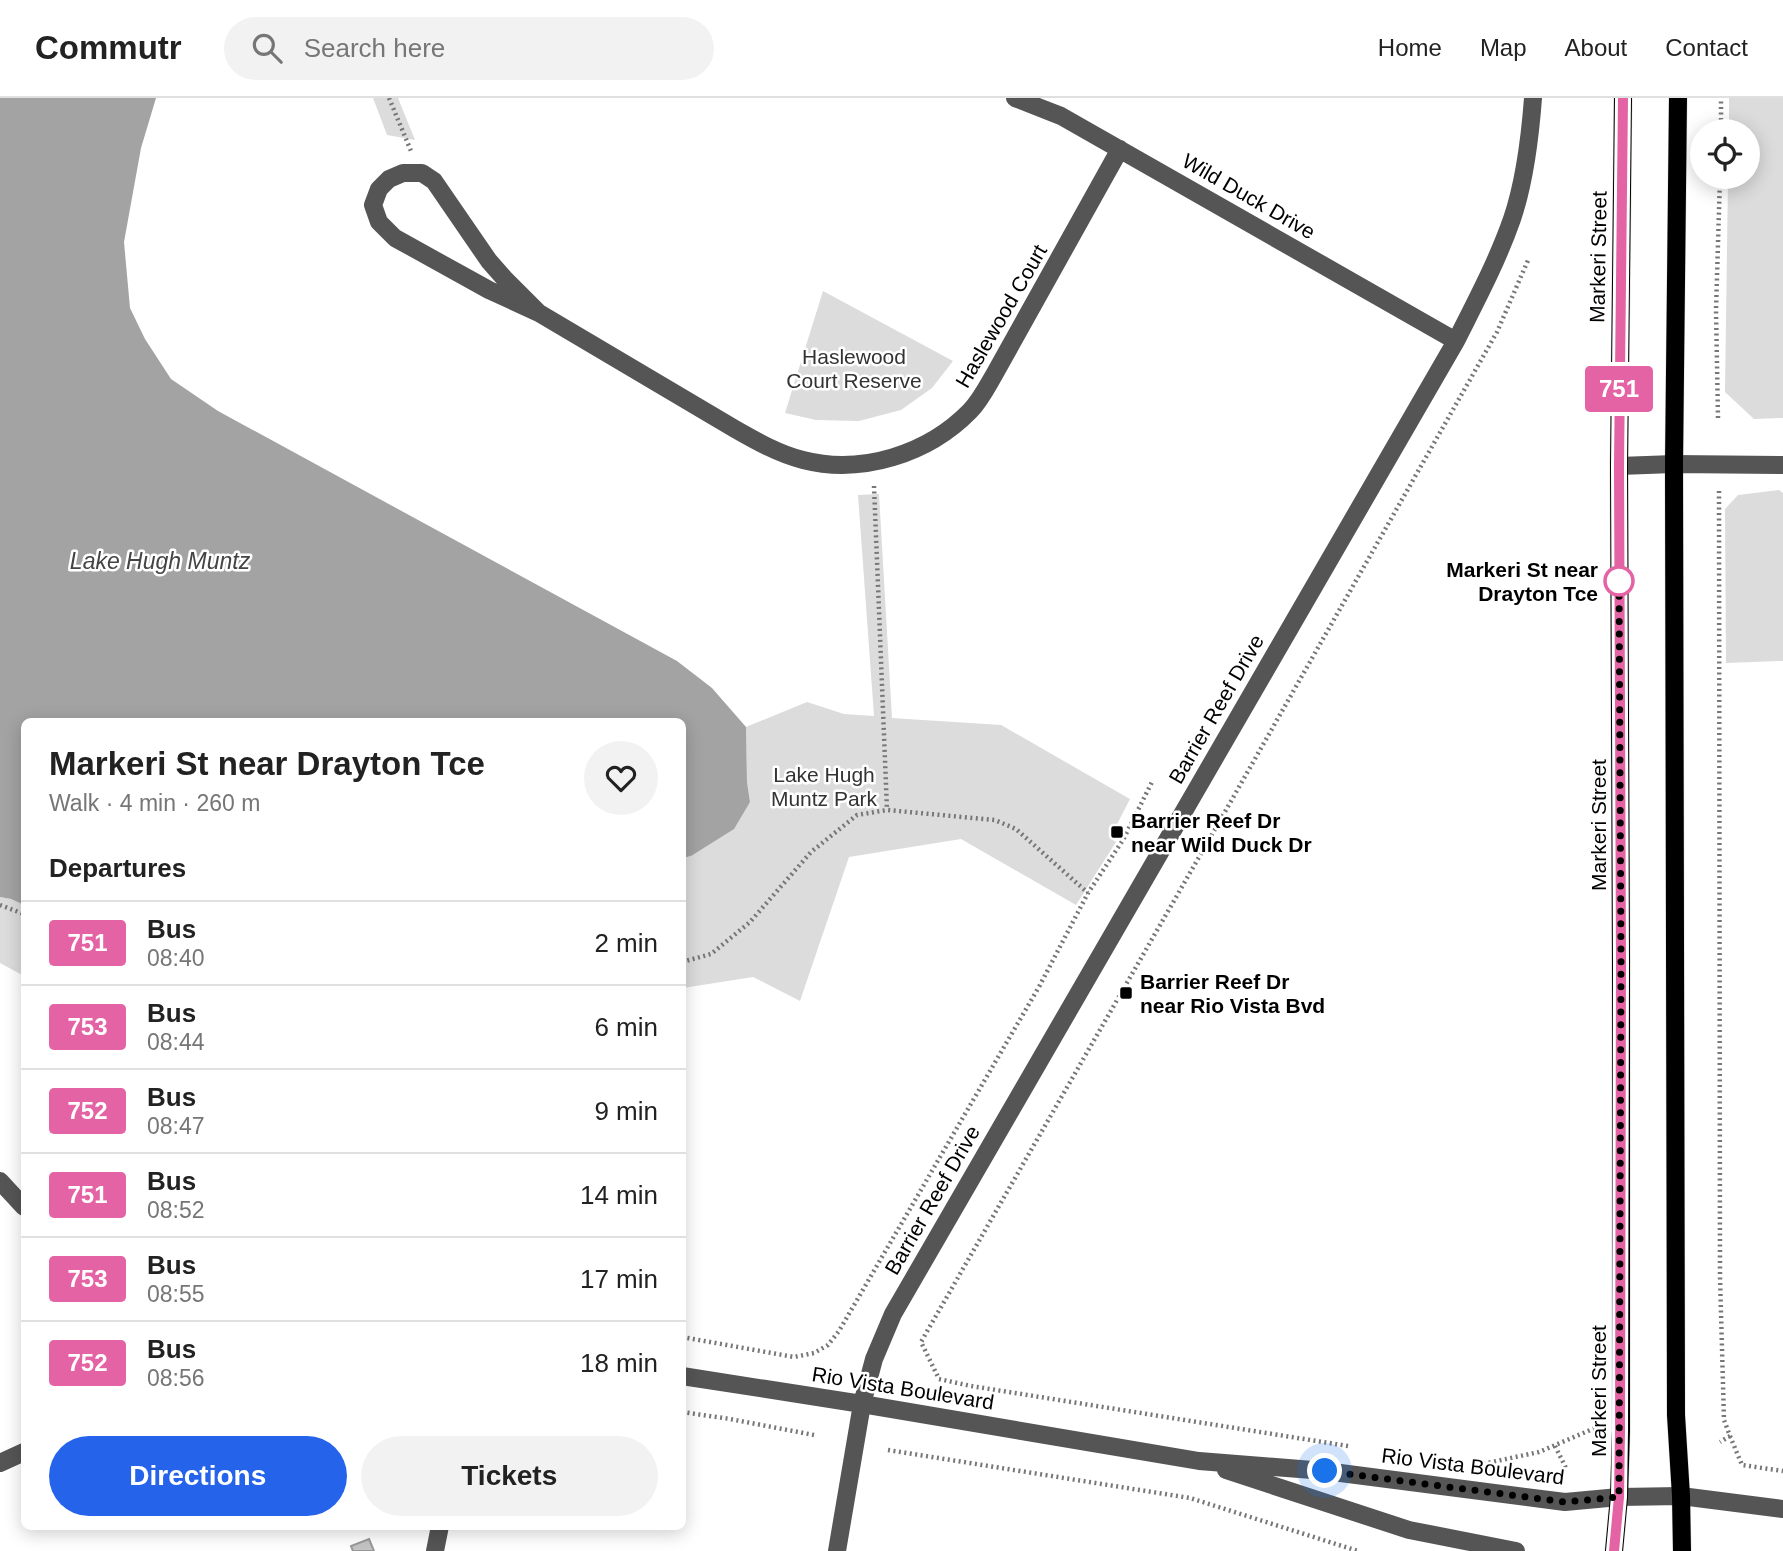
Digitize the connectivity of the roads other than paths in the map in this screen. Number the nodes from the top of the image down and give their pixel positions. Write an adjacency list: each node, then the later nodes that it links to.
1 (1015, 98): 5 (street, Wild Duck Drive)
2 (1534, 98): 7 (street, Barrier Reef Drive)
3 (1623, 98): 10 (main road, Markeri Street)
4 (1678, 98): 8 (main road)
5 (1121, 149): 6 (street, Haslewood Court); 7 (street, Wild Duck Drive)
6 (539, 313): 6 (street, Haslewood Court)
7 (1456, 341): 14 (street, Barrier Reef Drive)
8 (1674, 464): 9 (street); 10 (street); 18 (main road)
9 (1783, 465)
10 (1619, 466): 19 (main road, Markeri Street)
11 (0, 1181): 12 (street)
12 (21, 1204)
13 (686, 1377): 14 (street, Rio Vista Boulevard)
14 (862, 1404): 16 (street, Rio Vista Boulevard); 23 (street, Barrier Reef Drive)
15 (21, 1453): 17 (street)
16 (1199, 1461): 19 (street, Rio Vista Boulevard); 24 (street, Rio Vista Boulevard)
17 (0, 1463)
18 (1681, 1496): 19 (street, Rio Vista Boulevard); 20 (street, Rio Vista Boulevard); 26 (main road)
19 (1619, 1497): 25 (main road, Markeri Street)
20 (1783, 1509)
21 (439, 1530): 22 (street)
22 (435, 1551)
23 (837, 1551)
24 (1516, 1551)
25 (1614, 1551)
26 (1682, 1551)

